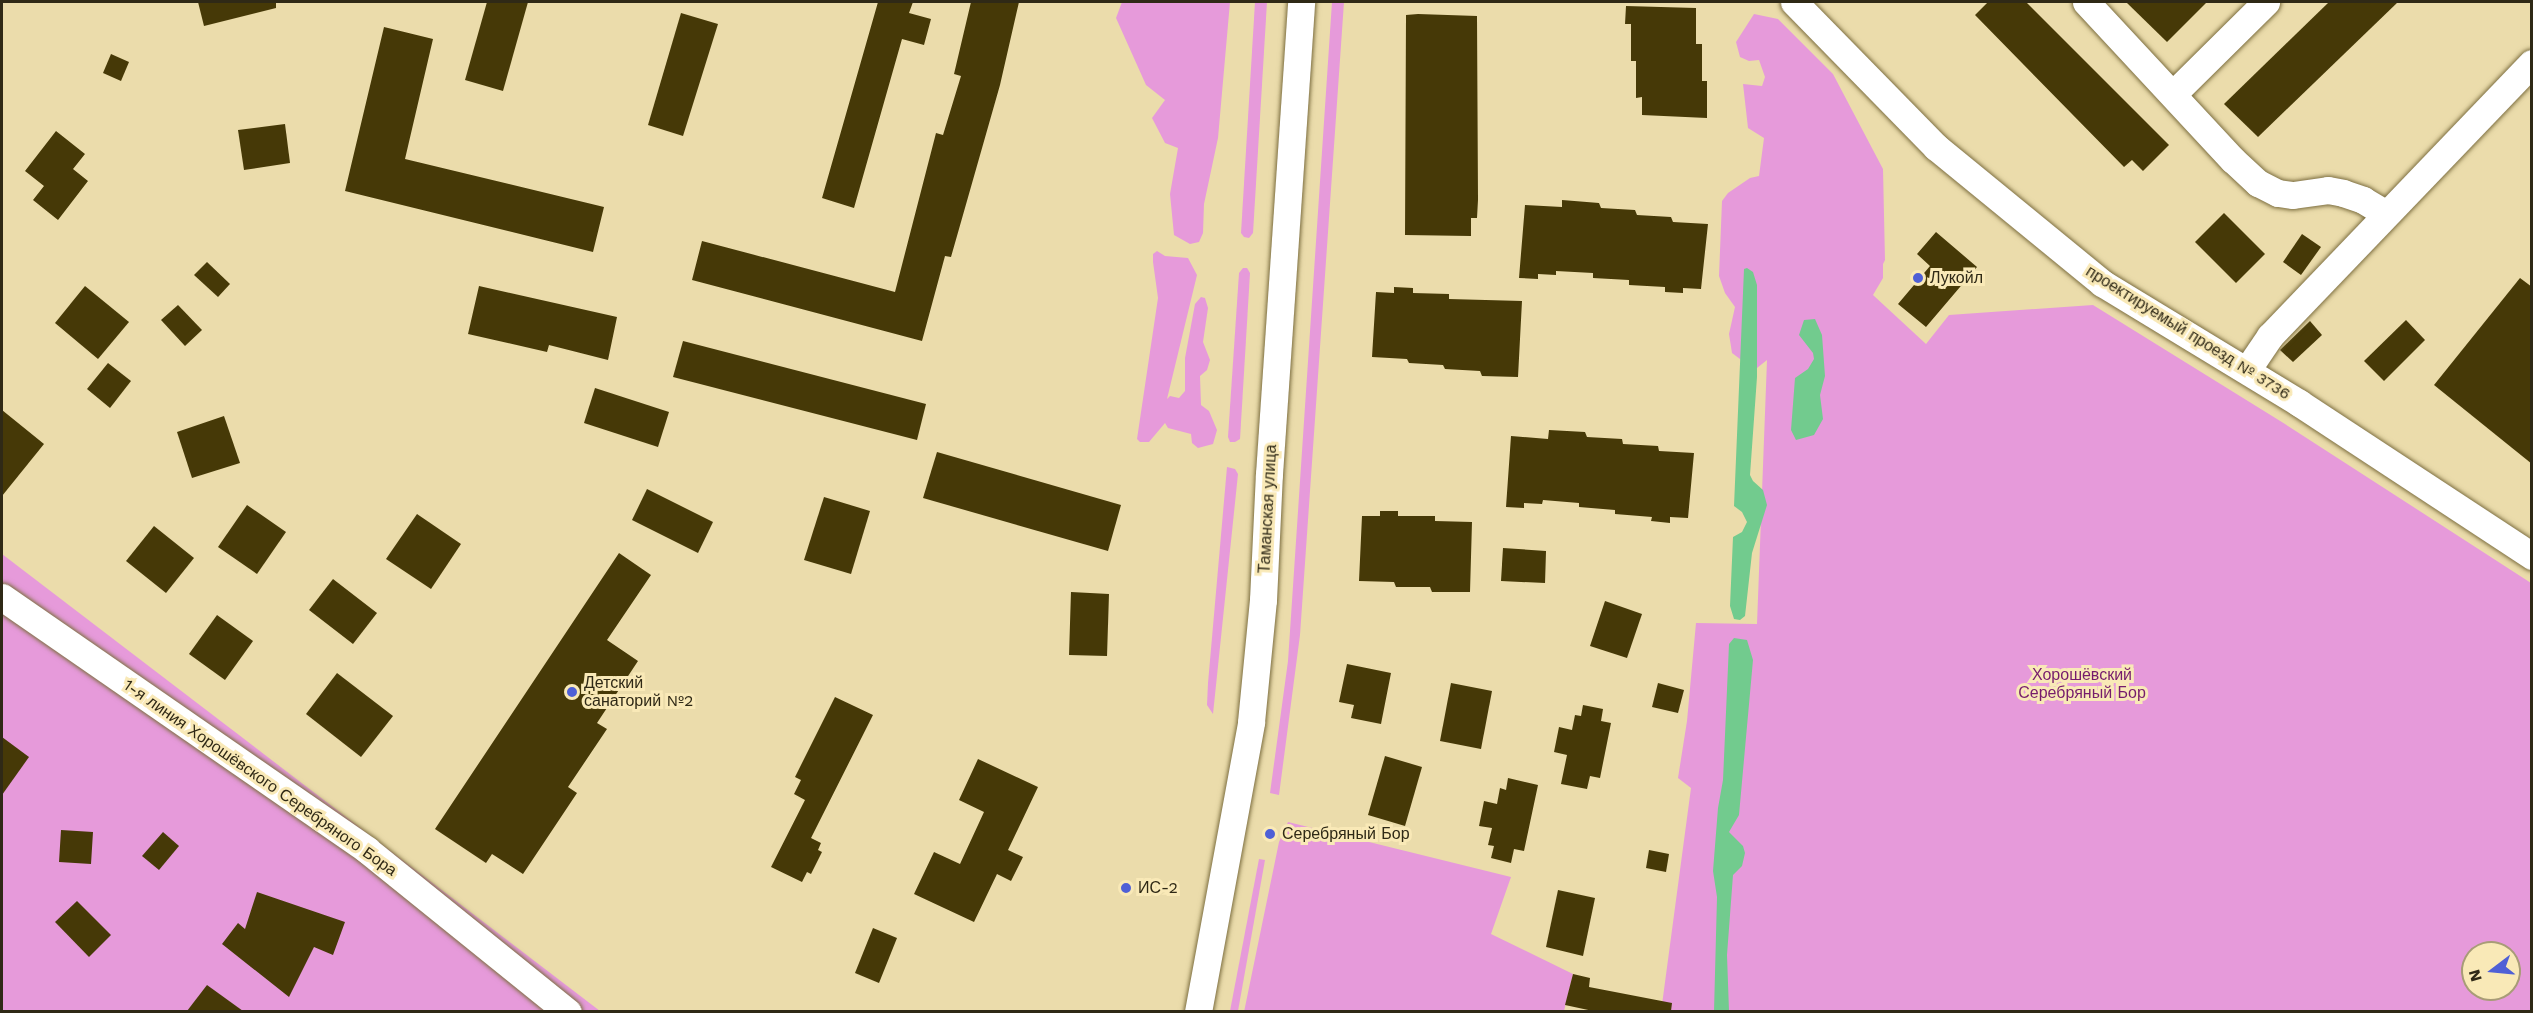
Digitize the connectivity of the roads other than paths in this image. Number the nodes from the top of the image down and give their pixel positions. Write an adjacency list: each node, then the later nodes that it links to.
1 (1301, 2): 12 (street, Таманская улица)
2 (1794, 2): 8 (street, проектируемый проезд № 3736)
3 (2086, 2): 6 (street)
4 (2266, 2): 6 (street)
5 (2532, 63): 7 (street)
6 (2173, 94): 7 (street)
7 (2386, 214): 8 (street)
8 (2247, 370): 9 (street, проектируемый проезд № 3736)
9 (2532, 556)
10 (7, 612): 11 (street, 1-я линия Хорошёвского Серебряного Бора)
11 (568, 1011)
12 (1198, 1011)

